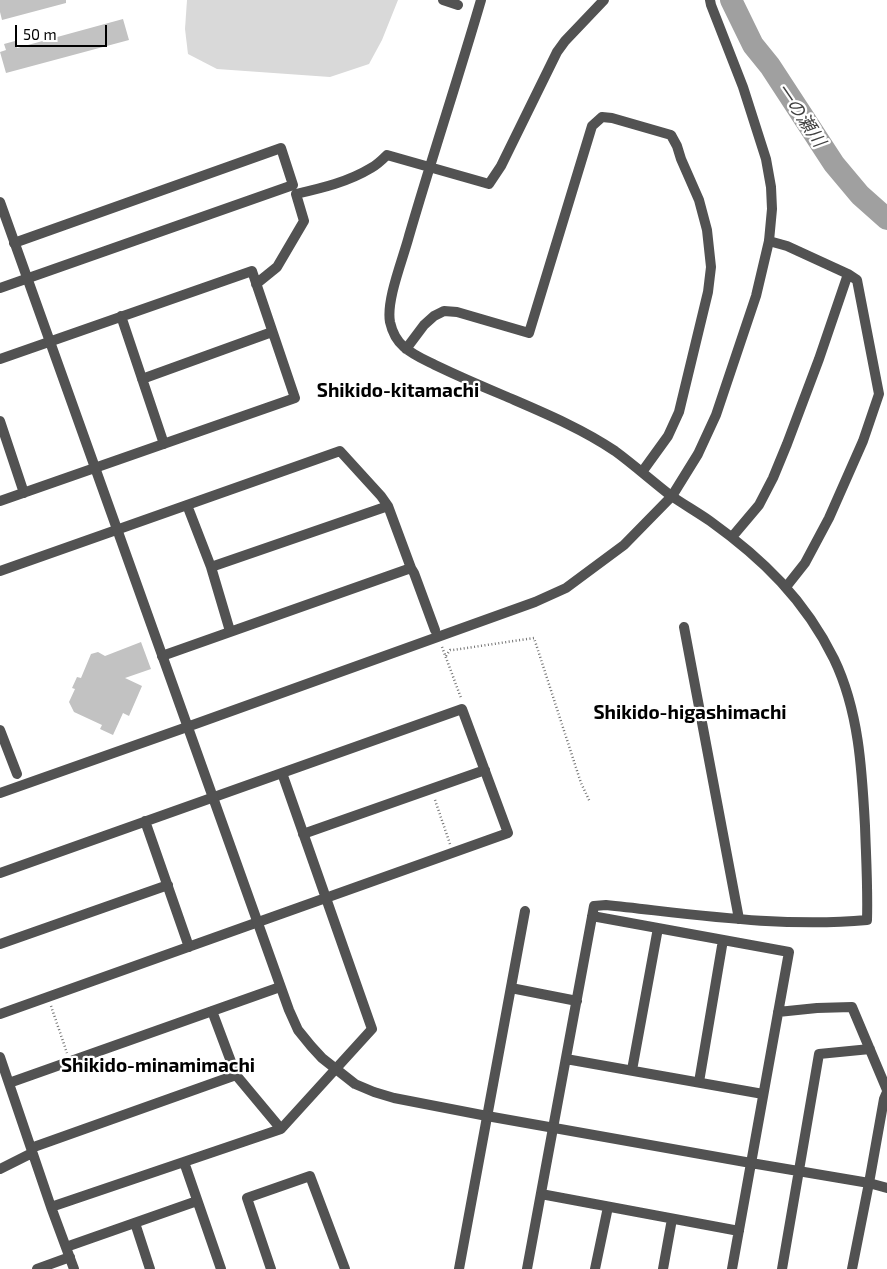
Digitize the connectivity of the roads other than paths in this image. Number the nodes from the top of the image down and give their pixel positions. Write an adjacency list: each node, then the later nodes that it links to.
1 (443, 0): 5 (street)
2 (480, 0): 6 (street)
3 (604, 0): 6 (street)
4 (710, 0): 8 (street)
5 (458, 5)
6 (429, 166): 12 (street); 17 (street)
7 (0, 202): 9 (street)
8 (769, 241): 10 (street); 25 (street)
9 (14, 242): 11 (street); 11 (street)
10 (848, 274): 30 (street); 34 (street)
11 (27, 278): 13 (street); 16 (street)
12 (256, 284): 14 (street); 15 (street)
13 (0, 288)
14 (121, 316): 16 (street); 19 (street)
15 (272, 332): 19 (street); 21 (street)
16 (50, 341): 18 (street); 22 (street)
17 (406, 349): 23 (street); 23 (street)
18 (0, 358)
19 (142, 379): 21 (street)
20 (1, 427): 24 (street)
21 (164, 444): 22 (street)
22 (95, 468): 24 (street); 29 (street)
23 (642, 472): 25 (street)
24 (24, 493): 26 (street)
25 (672, 496): 30 (street); 39 (street)
26 (0, 501)
27 (186, 506): 28 (street); 29 (street); 31 (street)
28 (388, 506): 31 (street); 32 (street)
29 (117, 530): 33 (street); 38 (street)
30 (732, 537): 34 (street)
31 (211, 567): 37 (street)
32 (411, 568): 36 (street); 37 (street)
33 (0, 571)
34 (786, 587): 53 (street)
35 (684, 627): 53 (street)
36 (435, 630)
37 (230, 631): 38 (street)
38 (162, 656): 39 (street)
39 (188, 727): 44 (street); 45 (street)
40 (0, 730): 43 (street)
41 (485, 770): 42 (street); 47 (street); 50 (street)
42 (282, 773): 45 (street); 47 (street)
43 (17, 774)
44 (0, 793)
45 (213, 798): 46 (street); 54 (street)
46 (146, 821): 48 (street); 49 (street)
47 (303, 834): 50 (street)
48 (0, 873)
49 (168, 885): 57 (street); 58 (street)
50 (326, 898): 54 (street); 68 (street)
51 (525, 910): 60 (street)
52 (592, 916): 53 (street); 55 (street); 61 (street)
53 (739, 919)
54 (257, 922): 58 (street); 59 (street)
55 (658, 928): 56 (street); 69 (street)
56 (723, 940): 63 (street); 71 (street)
57 (0, 944)
58 (189, 947): 64 (street)
59 (280, 987): 62 (street); 68 (street)
60 (511, 988): 61 (street); 75 (street)
61 (576, 1001): 67 (street)
62 (212, 1011): 70 (street); 72 (street)
63 (778, 1012): 65 (street); 74 (street)
64 (0, 1014)
65 (870, 1050): 73 (street); 82 (street)
66 (0, 1057): 72 (street)
67 (566, 1058): 69 (street); 76 (street)
68 (335, 1070): 75 (street); 77 (street)
69 (632, 1070): 71 (street)
70 (236, 1075): 77 (street); 78 (street)
71 (698, 1082): 74 (street)
72 (9, 1083): 78 (street)
73 (887, 1091): 83 (street)
74 (764, 1094): 80 (street)
75 (487, 1116): 76 (street); 100 (street)
76 (553, 1127): 80 (street); 85 (street)
77 (281, 1129): 79 (street)
78 (32, 1150): 81 (street); 88 (street)
79 (184, 1162): 86 (street); 88 (street)
80 (751, 1163): 82 (street); 91 (street)
81 (0, 1169)
82 (799, 1172): 83 (street); 105 (street)
83 (869, 1183): 84 (street); 106 (street)
84 (887, 1188)
85 (541, 1194): 87 (street); 101 (street)
86 (198, 1201): 90 (street); 97 (street)
87 (608, 1207): 89 (street); 102 (street)
88 (51, 1208): 92 (street)
89 (672, 1218): 91 (street); 103 (street)
90 (135, 1222): 92 (street); 96 (street)
91 (739, 1231): 104 (street)
92 (66, 1247): 93 (street)
93 (70, 1257): 94 (street); 95 (street)
94 (37, 1269)
95 (74, 1269)
96 (150, 1269)
97 (221, 1269)
98 (271, 1269): 99 (street)
99 (345, 1269)
100 (459, 1269)
101 (527, 1269)
102 (596, 1269)
103 (663, 1269)
104 (732, 1269)
105 (782, 1269)
106 (852, 1269)

